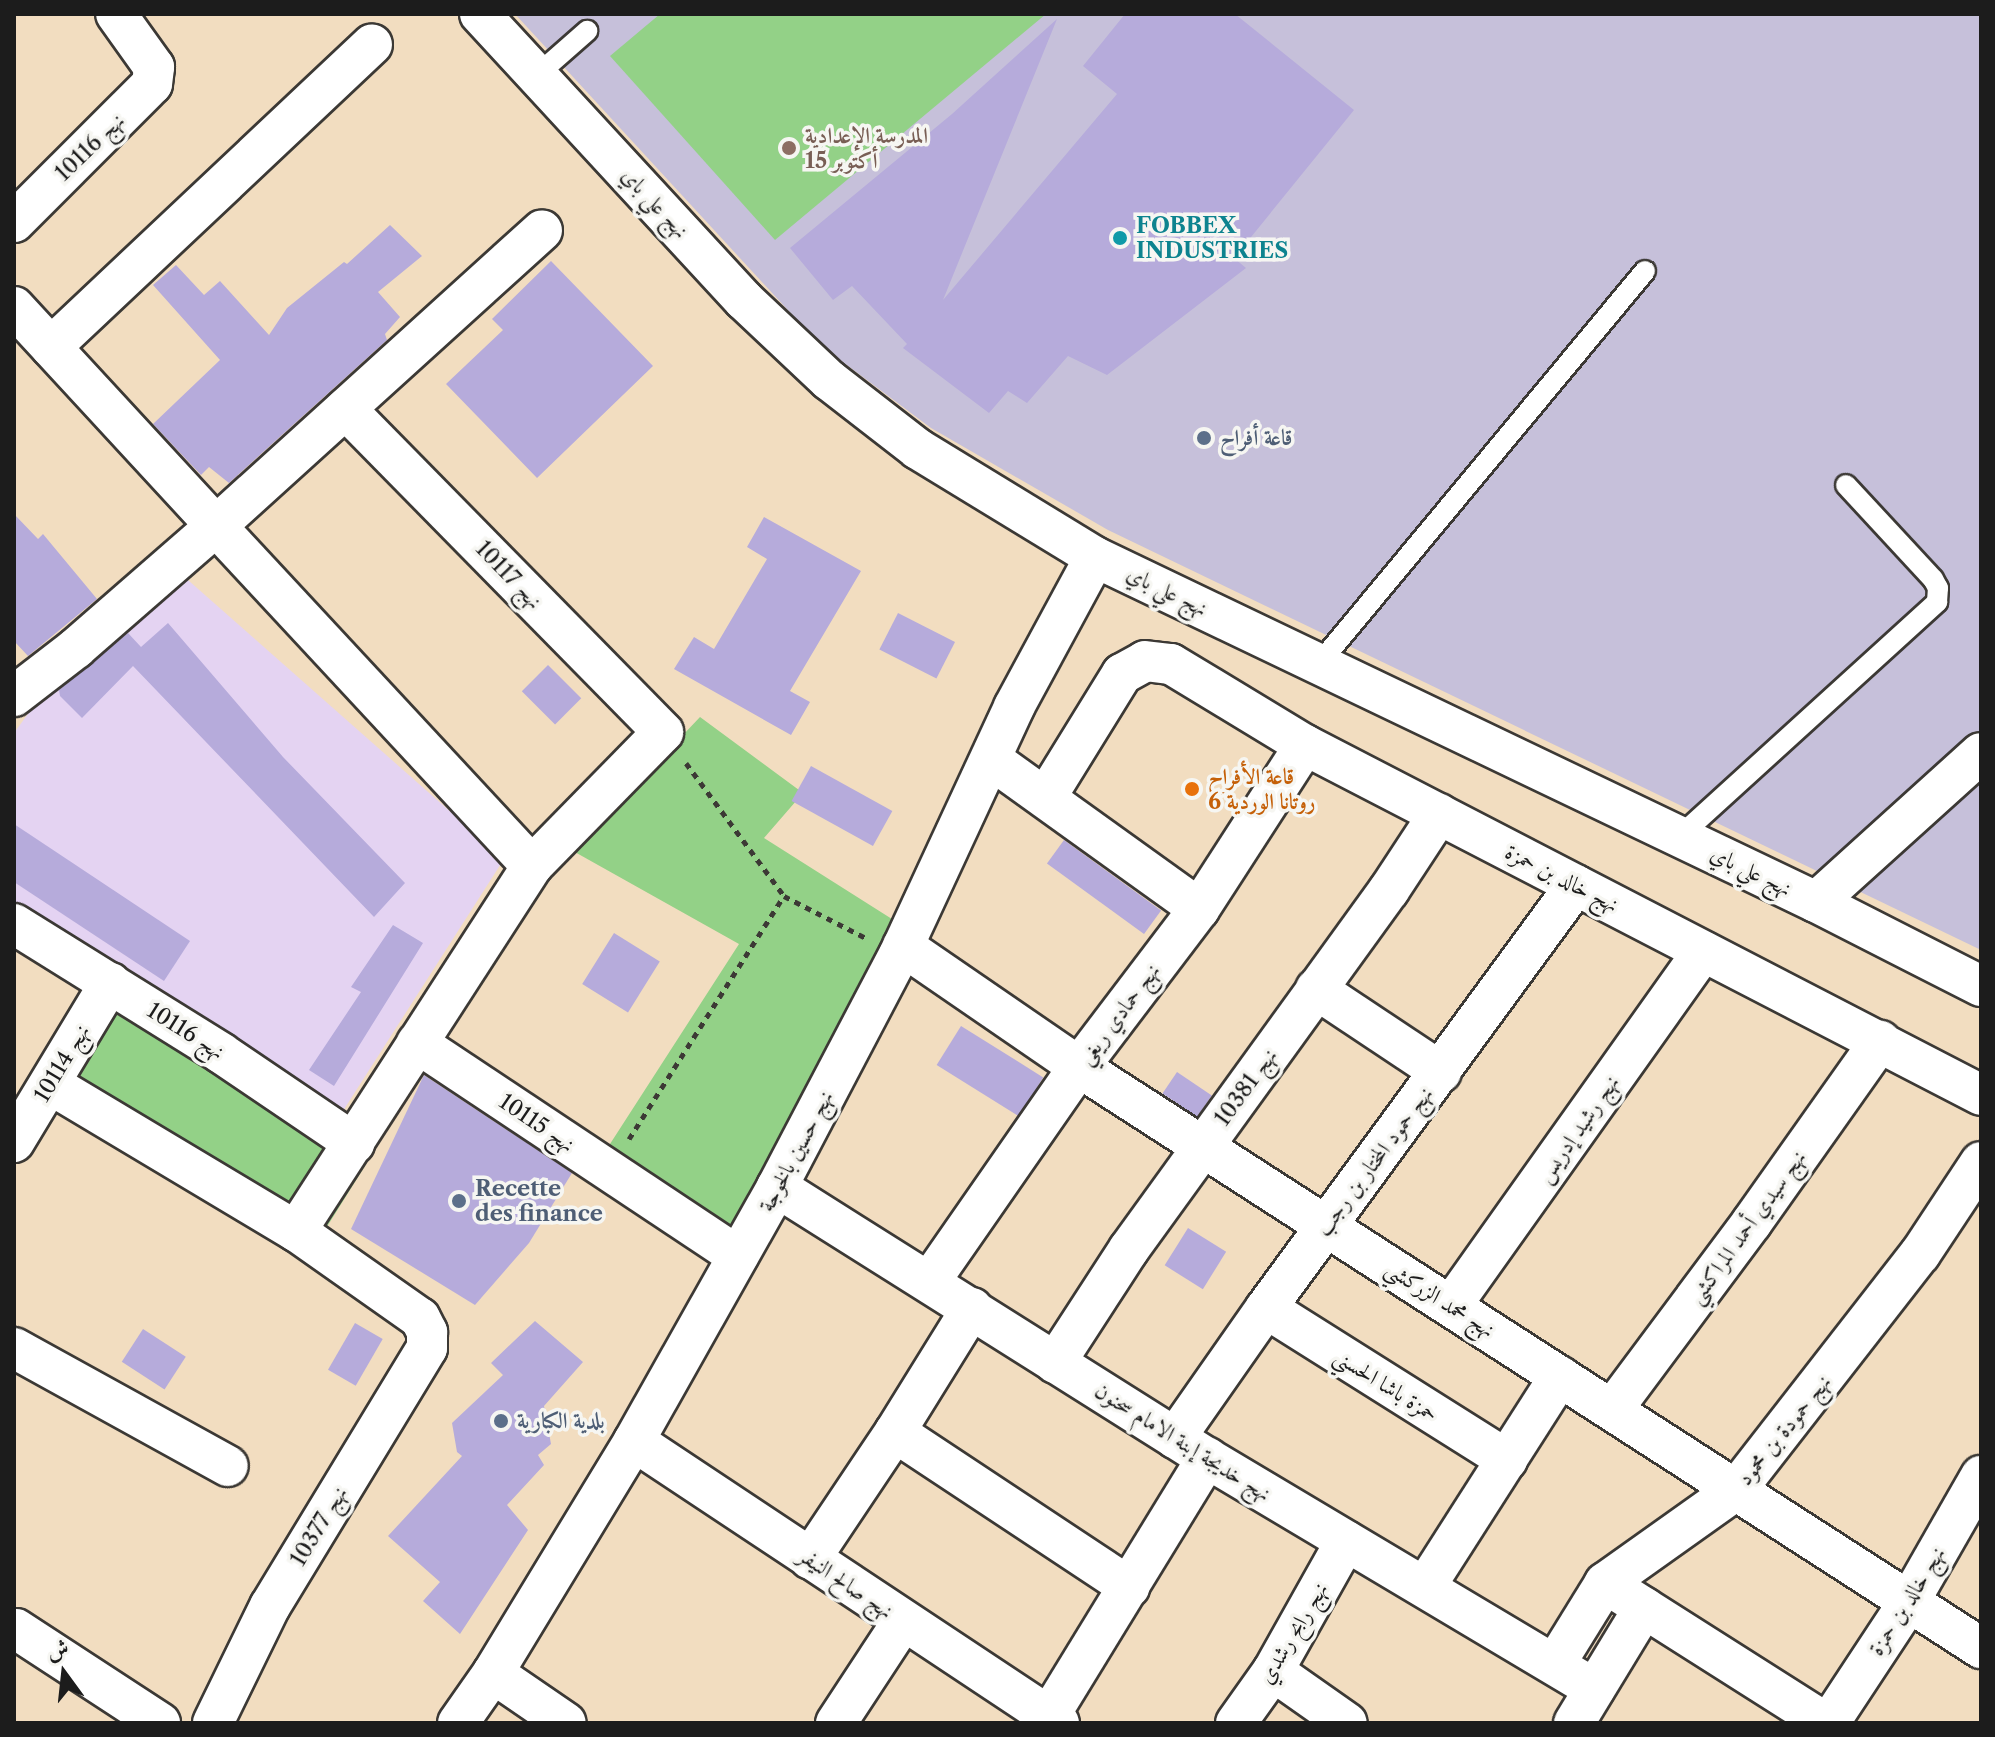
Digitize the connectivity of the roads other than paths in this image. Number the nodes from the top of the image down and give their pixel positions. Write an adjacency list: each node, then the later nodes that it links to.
1 (480, 14): 5 (street, نهج علي باي)
2 (130, 19): 6 (street, نهج 10116)
3 (587, 31): 5 (lane)
4 (372, 45): 10 (street)
5 (537, 75): 14 (street, نهج علي باي)
6 (14, 222)
7 (542, 230): 11 (street)
8 (1645, 271): 15 (lane)
9 (14, 307): 10 (street)
10 (51, 347): 13 (street)
11 (346, 409): 13 (street); 23 (street, نهج 10117)
12 (1846, 485): 22 (lane)
13 (216, 526): 16 (street); 23 (street)
14 (1095, 557): 15 (street, نهج علي باي); 19 (street, نهج حسين بالخوجة)
15 (1318, 665): 22 (street, نهج علي باي)
16 (14, 696)
17 (1305, 745): 20 (street, نهج خالد بن حمزة); 21 (street, نهج خالد بن حمزة); 26 (street, نهج حمادي ريغي)
18 (1981, 753): 25 (street)
19 (992, 760): 20 (street); 28 (street, نهج حسين بالخوجة)
20 (1046, 797): 26 (street)
21 (1439, 814): 24 (street, نهج خالد بن حمزة); 32 (street, نهج 10381)
22 (1680, 836): 25 (street, نهج علي باي)
23 (532, 866): 34 (street)
24 (1576, 885): 29 (street, نهج خالد بن حمزة); 36 (street, نهج حمود المختار بن رجب)
25 (1816, 902): 31 (street, نهج علي باي)
26 (1199, 909): 35 (street, نهج حمادي ريغي)
27 (14, 924): 30 (street, نهج 10116)
28 (901, 951): 35 (street, نهج محمد الزركشي); 43 (street, نهج حسين بالخوجة)
29 (1703, 951): 33 (street, نهج خالد بن حمزة); 48 (street, نهج رشيد إدريس)
30 (110, 983): 37 (street, نهج 10114); 40 (street, نهج 10116)
31 (1981, 986)
32 (1316, 989): 36 (street); 41 (street, نهج 10381)
33 (1880, 1041): 38 (street, نهج خالد بن حمزة); 54 (street, نهج سيدي أحمد المراكشي)
34 (417, 1043): 40 (street); 46 (street, نهج 10115)
35 (1079, 1067): 41 (street, نهج محمد الزركشي); 47 (street, نهج حمادي ريغي)
36 (1441, 1072): 44 (street, نهج حمود المختار بن رجب)
37 (50, 1084): 39 (street, نهج 10114); 45 (street)
38 (1981, 1095)
39 (14, 1142)
40 (354, 1143): 45 (street)
41 (1205, 1145): 44 (street, نهج محمد الزركشي); 52 (street, نهج 10381)
42 (1981, 1162): 61 (street, نهج حمودة بن محمود)
43 (777, 1187): 46 (street, نهج حسين بالخوجة); 47 (street, نهج خديجة إبنة الامام سحنون)
44 (1327, 1224): 48 (street, نهج محمد الزركشي); 50 (street, نهج حمود المختار بن رجب)
45 (296, 1231): 78 (street, نهج 10377)
46 (738, 1256): 56 (street, نهج حسين بالخوجة)
47 (930, 1281): 49 (street, نهج خديجة إبنة الامام سحنون)
48 (1451, 1306): 53 (street, نهج محمد الزركشي)
49 (972, 1308): 52 (street, نهج خديجة إبنة الامام سحنون); 55 (street)
50 (1266, 1308): 57 (street, نهج حمود المختار بن رجب); 58 (street, حمزة باشا الحسني)
51 (14, 1348): 59 (street)
52 (1055, 1363): 57 (street, نهج خديجة إبنة الامام سحنون)
53 (1560, 1376): 54 (street, نهج محمد الزركشي); 58 (street)
54 (1612, 1410): 61 (street, نهج محمد الزركشي)
55 (895, 1432): 63 (street); 65 (street)
56 (634, 1441): 63 (street, نهج صالح النيفر); 74 (street, نهج حسين بالخوجة)
57 (1191, 1448): 62 (street, نهج خديجة إبنة الامام سحنون); 65 (street, نهج حمود المختار بن رجب)
58 (1507, 1460): 66 (street)
59 (228, 1466)
60 (1981, 1476): 67 (street, نهج خالد بن حمزة)
61 (1736, 1490): 64 (street, نهج حمودة بن محمود); 67 (street, نهج محمد الزركشي)
62 (1346, 1541): 66 (street, نهج خديجة إبنة الامام سحنون); 73 (street, نهج رابح رشدي)
63 (810, 1559): 69 (street, نهج صالح النيفر)
64 (1605, 1583): 68 (street); 72 (street, نهج حمودة بن محمود)
65 (1129, 1587): 76 (street, نهج حمود المختار بن رجب)
66 (1425, 1587): 72 (street, نهج خديجة إبنة الامام سحنون)
67 (1910, 1600): 71 (street, نهج محمد الزركشي); 85 (street, نهج خالد بن حمزة)
68 (1644, 1608): 75 (street); 85 (street)
69 (903, 1621): 76 (street, نهج صالح النيفر); 81 (street)
70 (16, 1629): 77 (street)
71 (1981, 1648)
72 (1555, 1664): 75 (street, نهج خديجة إبنة الامام سحنون)
73 (1273, 1671): 82 (street, نهج رابح رشدي); 83 (street)
74 (493, 1673): 79 (street, نهج حسين بالخوجة); 80 (street)
75 (1594, 1689): 84 (street)
76 (1054, 1720)
77 (160, 1723)
78 (213, 1723)
79 (458, 1723)
80 (566, 1723)
81 (836, 1723)
82 (1236, 1723)
83 (1347, 1723)
84 (1574, 1723)
85 (1827, 1723)

